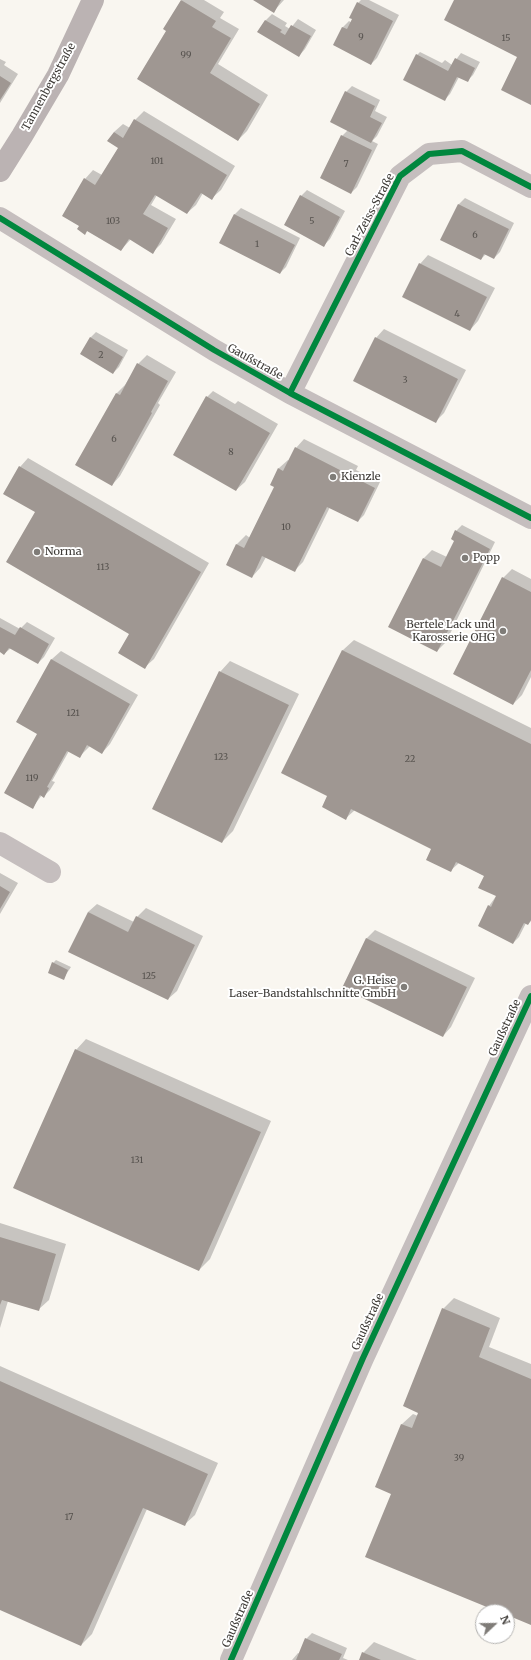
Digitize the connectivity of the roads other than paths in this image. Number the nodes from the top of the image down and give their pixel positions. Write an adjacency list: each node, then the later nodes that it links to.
1 (93, 0): 2 (street, Tannenbergstraße)
2 (0, 171)
3 (531, 187): 5 (street, Carl-Zeiss-Straße)
4 (0, 218): 5 (street, Gaußstraße)
5 (290, 393): 6 (street, Gaußstraße)
6 (531, 518)
7 (0, 843): 8 (street)
8 (50, 872)
9 (531, 996): 10 (street, Gaußstraße)
10 (231, 1660)

